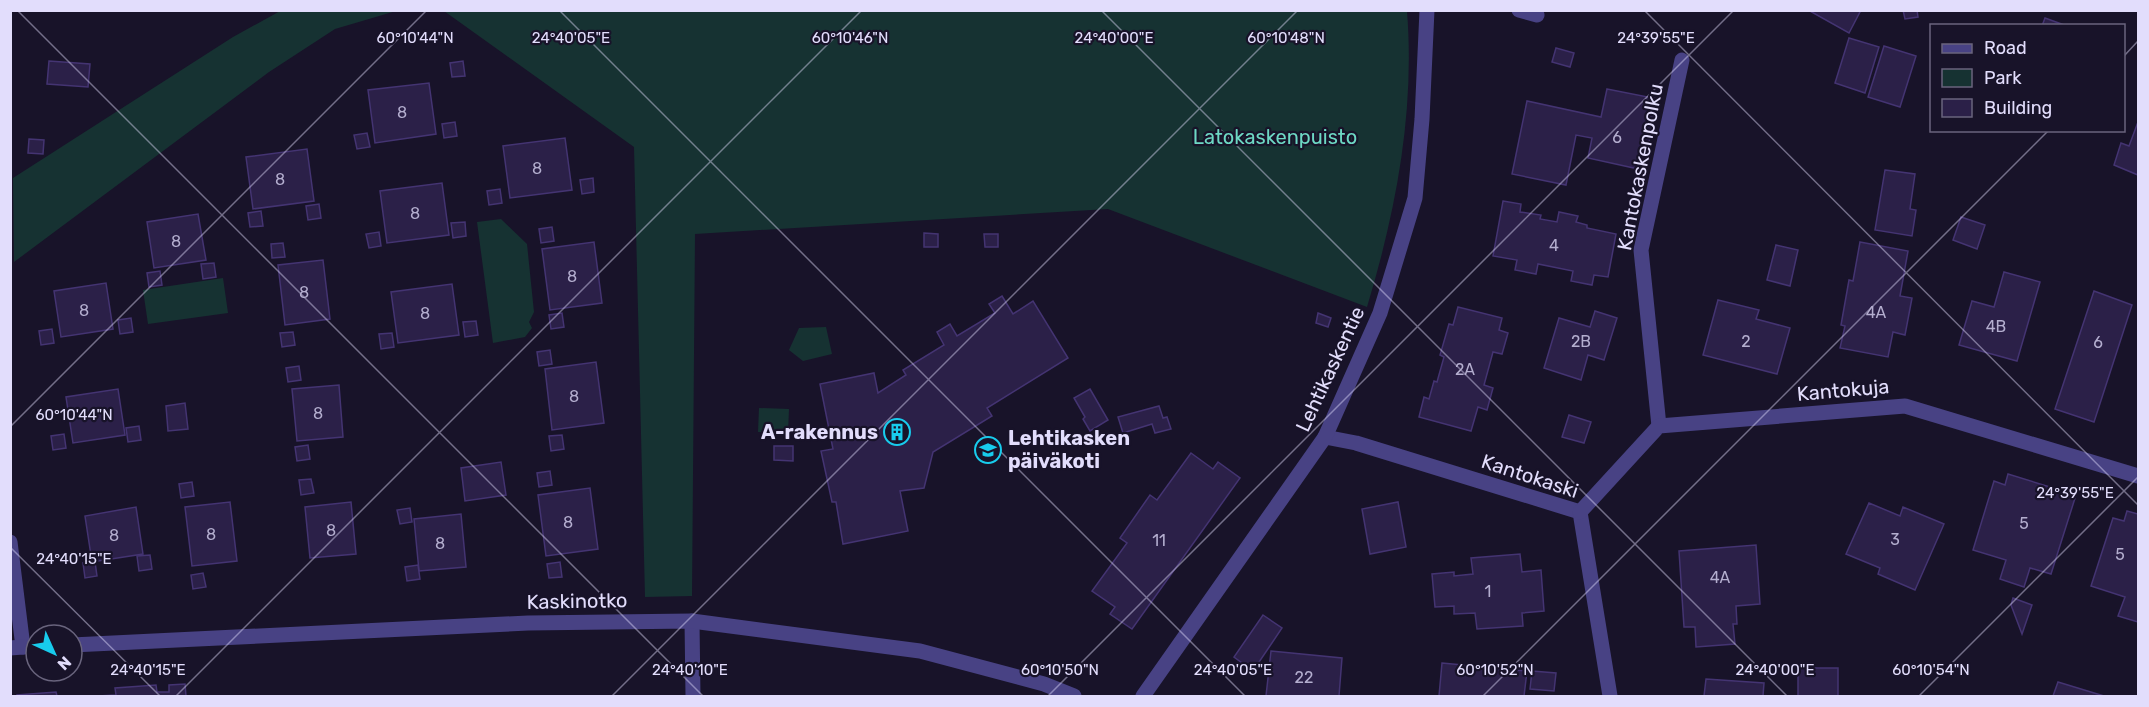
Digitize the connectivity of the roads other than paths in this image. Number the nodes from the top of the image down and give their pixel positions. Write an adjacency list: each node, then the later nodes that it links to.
1 (1427, 10): 6 (street, Lehtikaskentie)
2 (1519, 10): 3 (street)
3 (1537, 15)
4 (1683, 60): 5 (street, Kantokaskenpolku)
5 (1659, 426): 7 (street, Kantokuja); 8 (street)
6 (1325, 437): 8 (street, Kantokaski); 15 (street, Lehtikaskentie)
7 (2139, 476)
8 (1580, 512): 16 (street, Kantokaski)
9 (10, 542): 12 (street)
10 (692, 621): 11 (street, Kaskinotko); 13 (street); 14 (street, Kaskinotko)
11 (84, 644)
12 (23, 647)
13 (693, 696)
14 (1074, 696)
15 (1143, 696)
16 (1610, 696)

